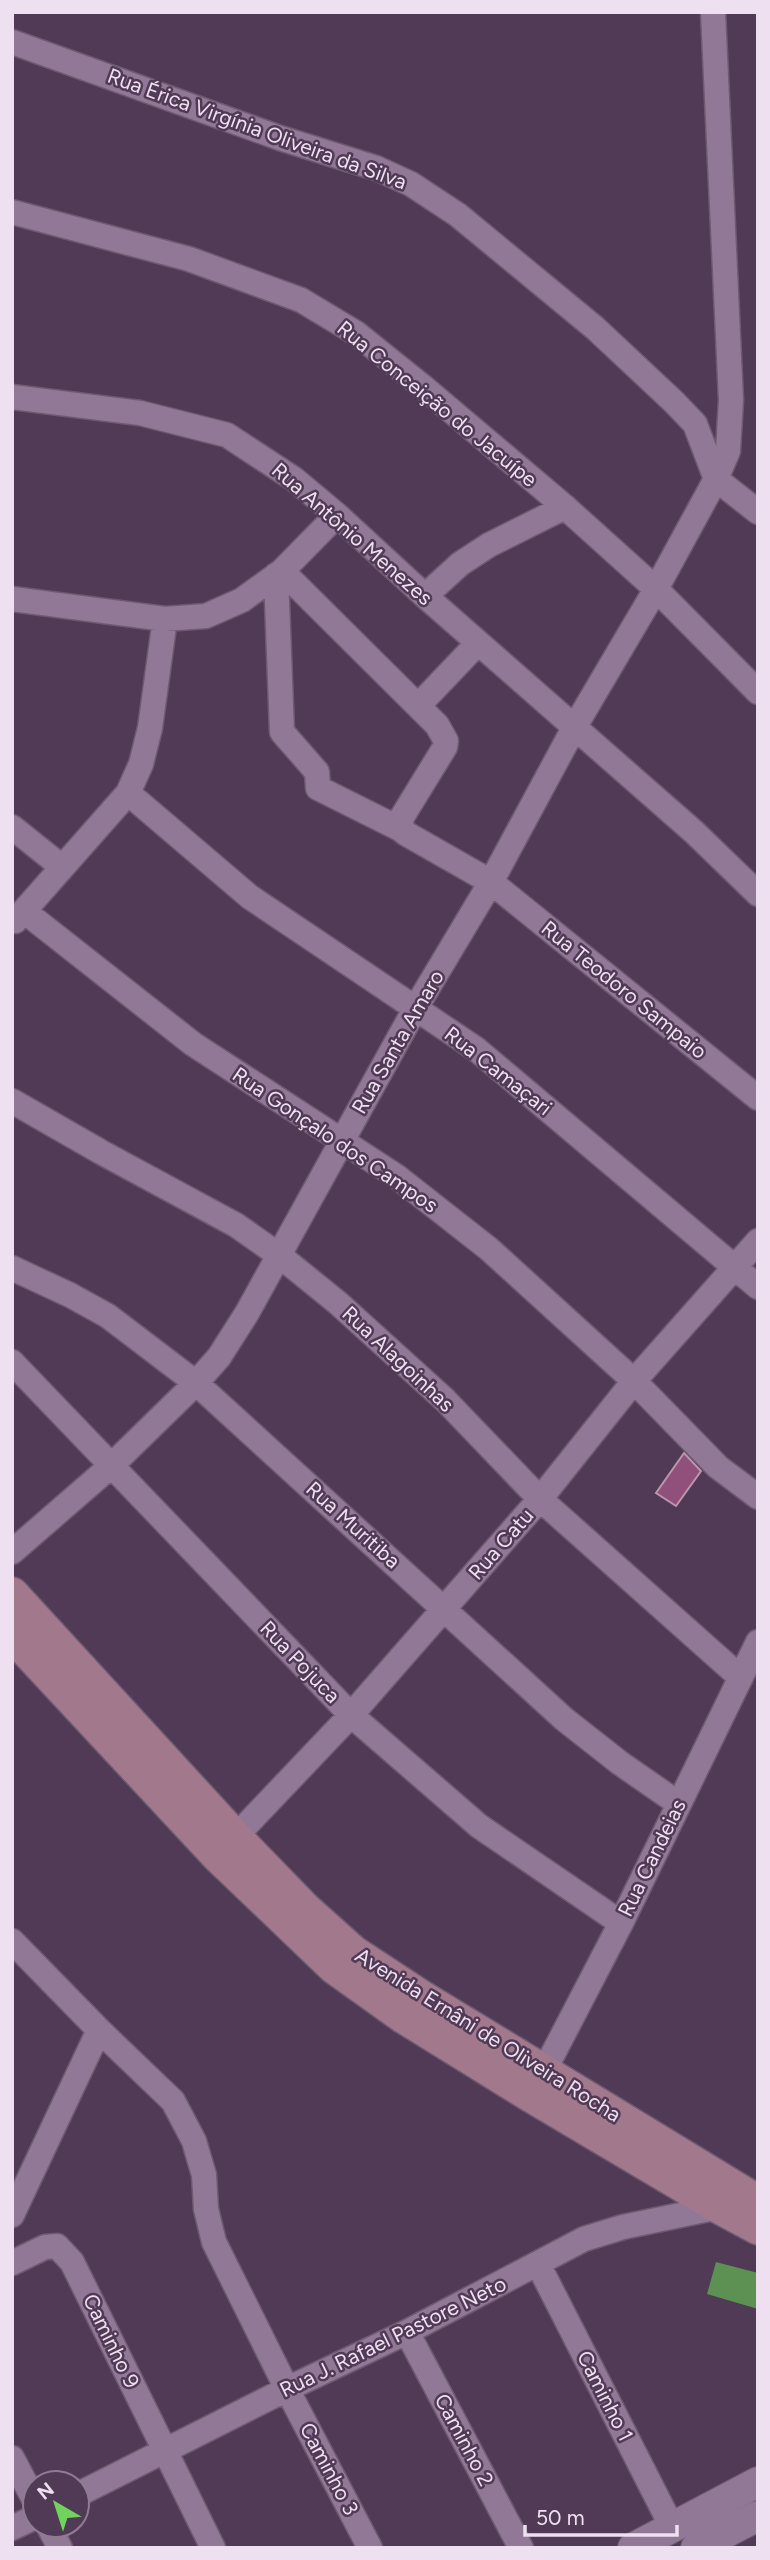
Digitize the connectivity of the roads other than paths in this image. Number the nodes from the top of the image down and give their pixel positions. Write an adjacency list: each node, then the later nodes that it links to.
1 (713, 12): 5 (street, Rua Santa Amaro)
2 (12, 42): 5 (street, Rua Érica Virgínia Oliveira da Silva)
3 (12, 212): 6 (street, Rua Conceição do Jacuípe)
4 (12, 397): 8 (street, Rua Antônio Menezes)
5 (716, 479): 7 (street); 10 (street, Rua Santa Amaro)
6 (565, 507): 10 (street, Rua Conceição do Jacuípe); 11 (street)
7 (758, 512)
8 (337, 515): 9 (street); 11 (street, Rua Antônio Menezes)
9 (279, 573): 13 (street); 16 (street); 20 (street, Rua Teodoro Sampaio)
10 (656, 589): 15 (street, Rua Conceição do Jacuípe); 17 (street, Rua Santa Amaro)
11 (425, 596): 14 (street, Rua Antônio Menezes)
12 (12, 599): 13 (street)
13 (165, 619): 18 (street)
14 (478, 643): 16 (street); 17 (street, Rua Antônio Menezes)
15 (758, 692)
16 (418, 706): 20 (street)
17 (575, 728): 22 (street, Rua Santa Amaro); 23 (street, Rua Antônio Menezes)
18 (128, 793): 21 (street); 25 (street, Rua Camaçari)
19 (12, 827): 21 (street)
20 (400, 829): 22 (street, Rua Teodoro Sampaio)
21 (62, 867): 24 (street)
22 (491, 882): 25 (street, Rua Santa Amaro); 26 (street, Rua Teodoro Sampaio)
23 (758, 894)
24 (18, 917): 28 (street, Rua Gonçalo dos Campos)
25 (415, 1009): 28 (street, Rua Santa Amaro); 31 (street, Rua Camaçari)
26 (758, 1098)
27 (12, 1101): 30 (street, Rua Alagoinhas)
28 (342, 1140): 30 (street, Rua Santa Amaro); 35 (street, Rua Gonçalo dos Campos)
29 (758, 1241): 31 (street, Rua Catu)
30 (281, 1256): 36 (street, Rua Santa Amaro); 39 (street, Rua Alagoinhas)
31 (735, 1267): 33 (street, Rua Camaçari); 35 (street, Rua Catu)
32 (12, 1268): 36 (street, Rua Muritiba)
33 (758, 1287)
34 (12, 1362): 37 (street, Rua Pojuca)
35 (634, 1381): 38 (street, Rua Gonçalo dos Campos); 39 (street, Rua Catu)
36 (196, 1383): 37 (street, Rua Santa Amaro); 42 (street, Rua Muritiba)
37 (111, 1466): 40 (street, Rua Santa Amaro); 46 (street, Rua Pojuca)
38 (758, 1497)
39 (540, 1499): 42 (street, Rua Catu); 45 (street, Rua Alagoinhas)
40 (12, 1552)
41 (12, 1594): 48 (main road, Avenida Ernâni de Oliveira Rocha)
42 (445, 1608): 46 (street, Rua Catu); 47 (street, Rua Muritiba)
43 (12, 1635): 54 (main road, Avenida Ernâni de Oliveira Rocha)
44 (758, 1642): 45 (street, Rua Candeias)
45 (740, 1677): 47 (street, Rua Candeias)
46 (351, 1714): 48 (street, Rua Catu); 49 (street, Rua Pojuca)
47 (679, 1804): 49 (street, Rua Candeias)
48 (234, 1838): 52 (main road, Avenida Ernâni de Oliveira Rocha)
49 (621, 1923): 52 (street, Rua Candeias)
50 (12, 1941): 51 (street, Caminho 3)
51 (99, 2030): 55 (street); 60 (street, Caminho 3)
52 (544, 2073): 53 (main road, Avenida Ernâni de Oliveira Rocha)
53 (758, 2202)
54 (719, 2207): 56 (main road, Avenida Ernâni de Oliveira Rocha); 58 (street, Rua J. Rafael Pastore Neto)
55 (12, 2215)
56 (758, 2228)
57 (12, 2263): 61 (street, Caminho 9)
58 (538, 2264): 59 (street, Rua J. Rafael Pastore Neto); 67 (street, Caminho 1)
59 (407, 2333): 60 (street, Rua J. Rafael Pastore Neto); 70 (street, Caminho 2)
60 (287, 2389): 61 (street, Rua J. Rafael Pastore Neto); 69 (street, Caminho 3)
61 (165, 2451): 65 (street, Rua J. Rafael Pastore Neto); 68 (street)
62 (12, 2458): 63 (street)
63 (21, 2475)
64 (758, 2482): 67 (street)
65 (91, 2489)
66 (758, 2515): 72 (street)
67 (672, 2527): 71 (street)
68 (213, 2548)
69 (370, 2548)
70 (521, 2548)
71 (633, 2548)
72 (696, 2548)

